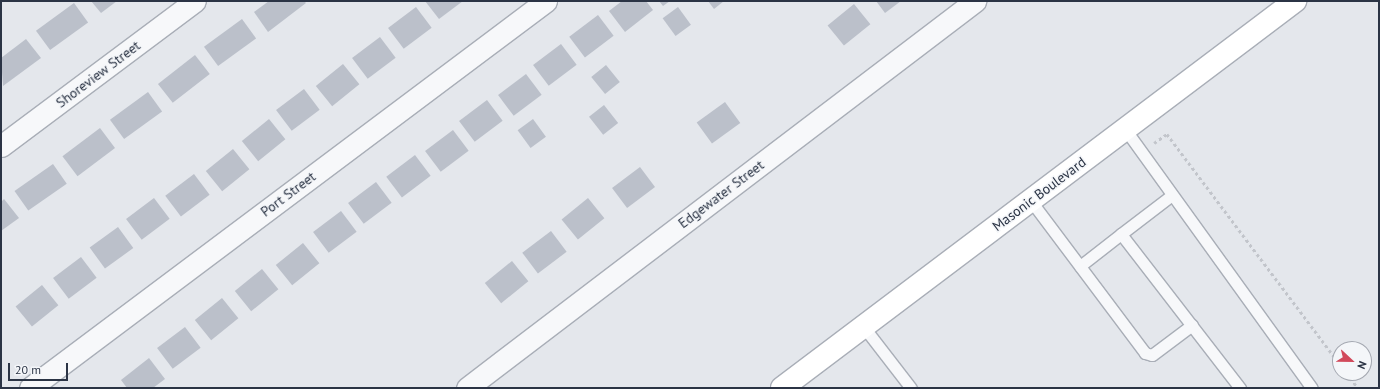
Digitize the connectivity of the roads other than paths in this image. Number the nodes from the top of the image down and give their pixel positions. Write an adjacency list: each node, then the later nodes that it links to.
1 (195, 1): 6 (street, Shoreview Street)
2 (546, 1): 13 (street, Port Street)
3 (975, 1): 14 (street, Edgewater Street)
4 (1295, 1): 5 (street, Masonic Boulevard)
5 (1125, 129): 7 (lane); 8 (street, Masonic Boulevard)
6 (1, 146)
7 (1172, 195): 9 (lane); 18 (lane)
8 (1030, 201): 10 (lane); 12 (street, Masonic Boulevard)
9 (1121, 234): 10 (lane); 11 (lane)
10 (1080, 266): 11 (lane)
11 (1192, 325): 17 (lane)
12 (863, 326): 15 (street, Masonic Boulevard); 16 (lane)
13 (30, 388)
14 (468, 388)
15 (782, 388)
16 (911, 388)
17 (1240, 388)
18 (1312, 388)

